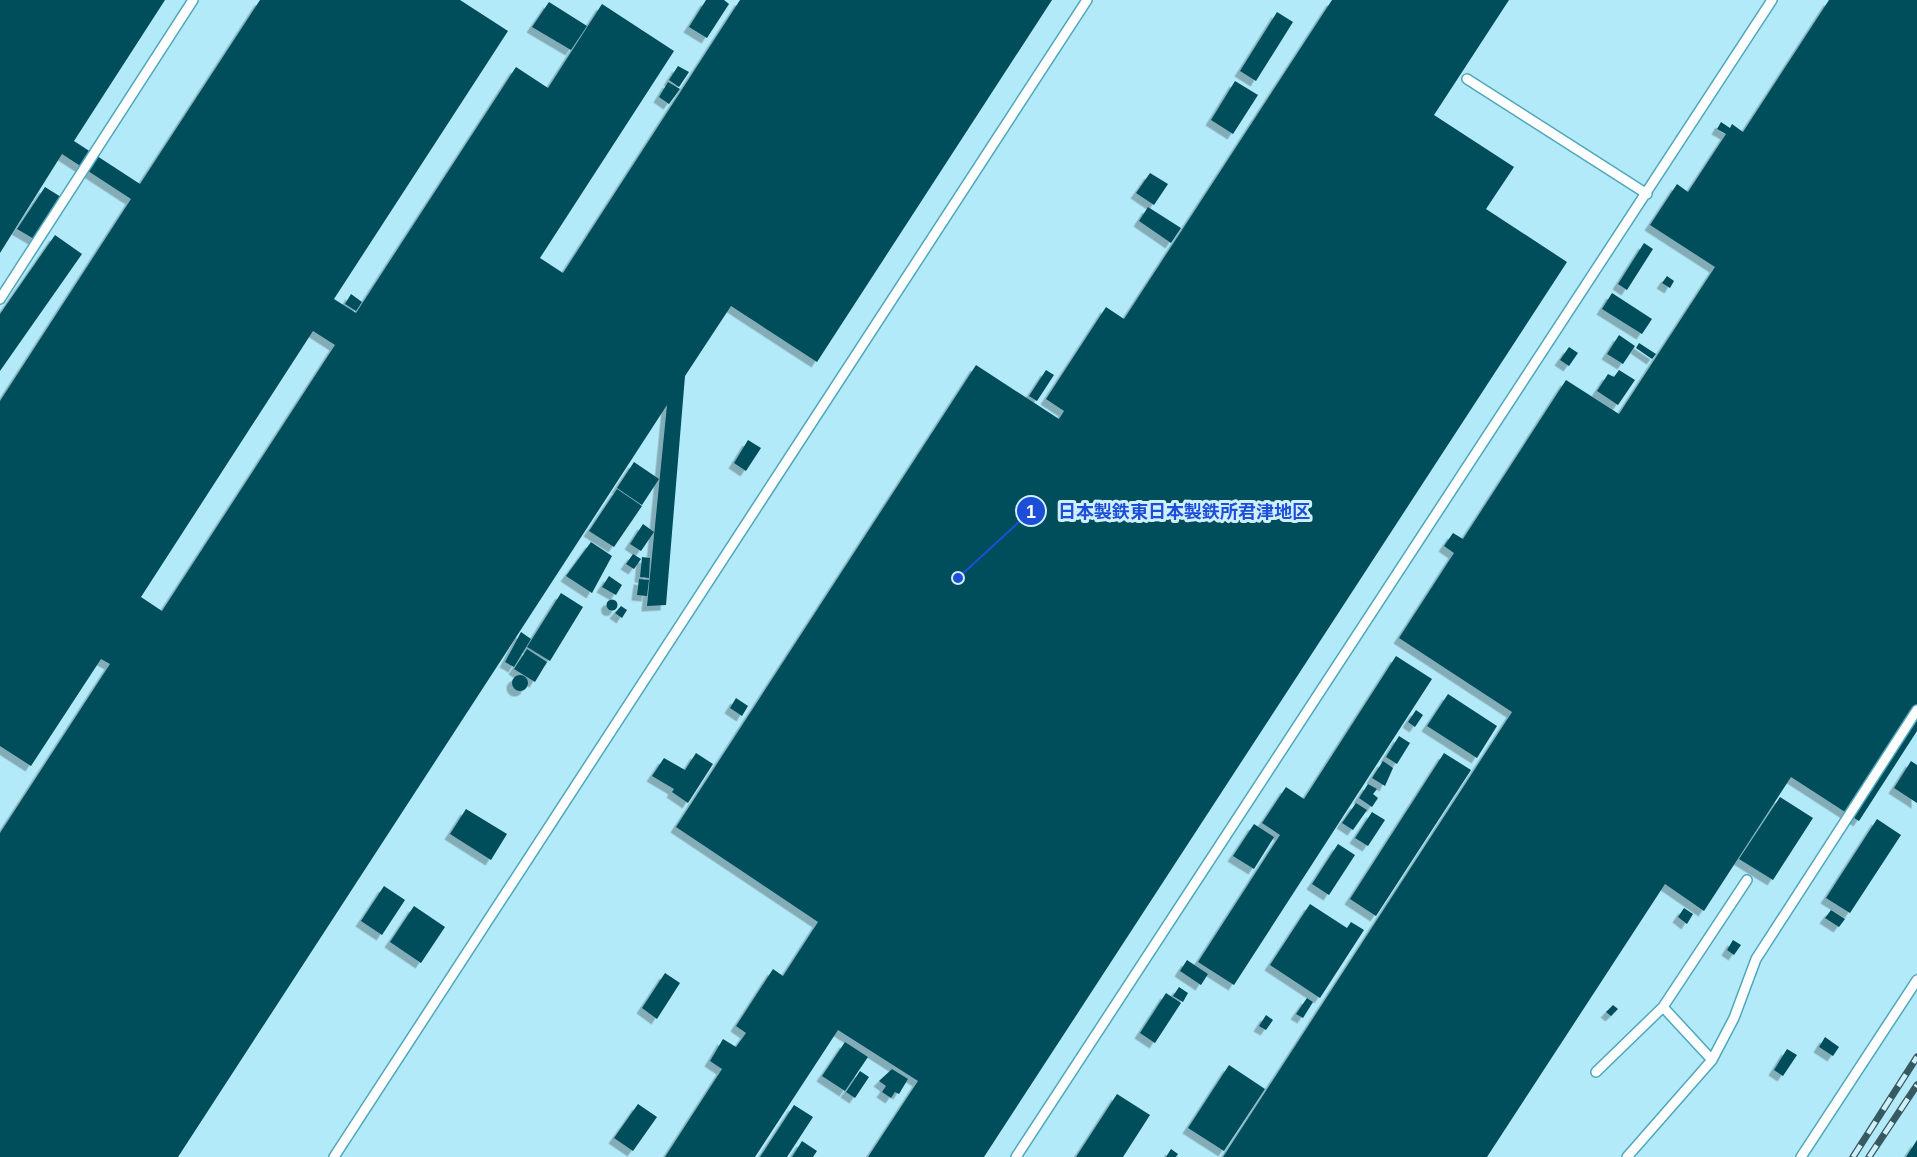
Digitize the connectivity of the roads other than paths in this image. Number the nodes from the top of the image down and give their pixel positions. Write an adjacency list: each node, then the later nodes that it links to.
1 (194, 0): 6 (lane)
2 (1087, 0): 13 (lane)
3 (1772, 0): 5 (lane)
4 (1467, 79): 5 (lane)
5 (1647, 194): 14 (lane)
6 (0, 299)
7 (1917, 710): 11 (lane)
8 (1747, 880): 10 (lane)
9 (1917, 980): 16 (lane)
10 (1663, 1007): 11 (lane); 12 (lane)
11 (1712, 1060): 15 (lane)
12 (1596, 1072)
13 (334, 1157)
14 (1017, 1157)
15 (1627, 1157)
16 (1801, 1157)

